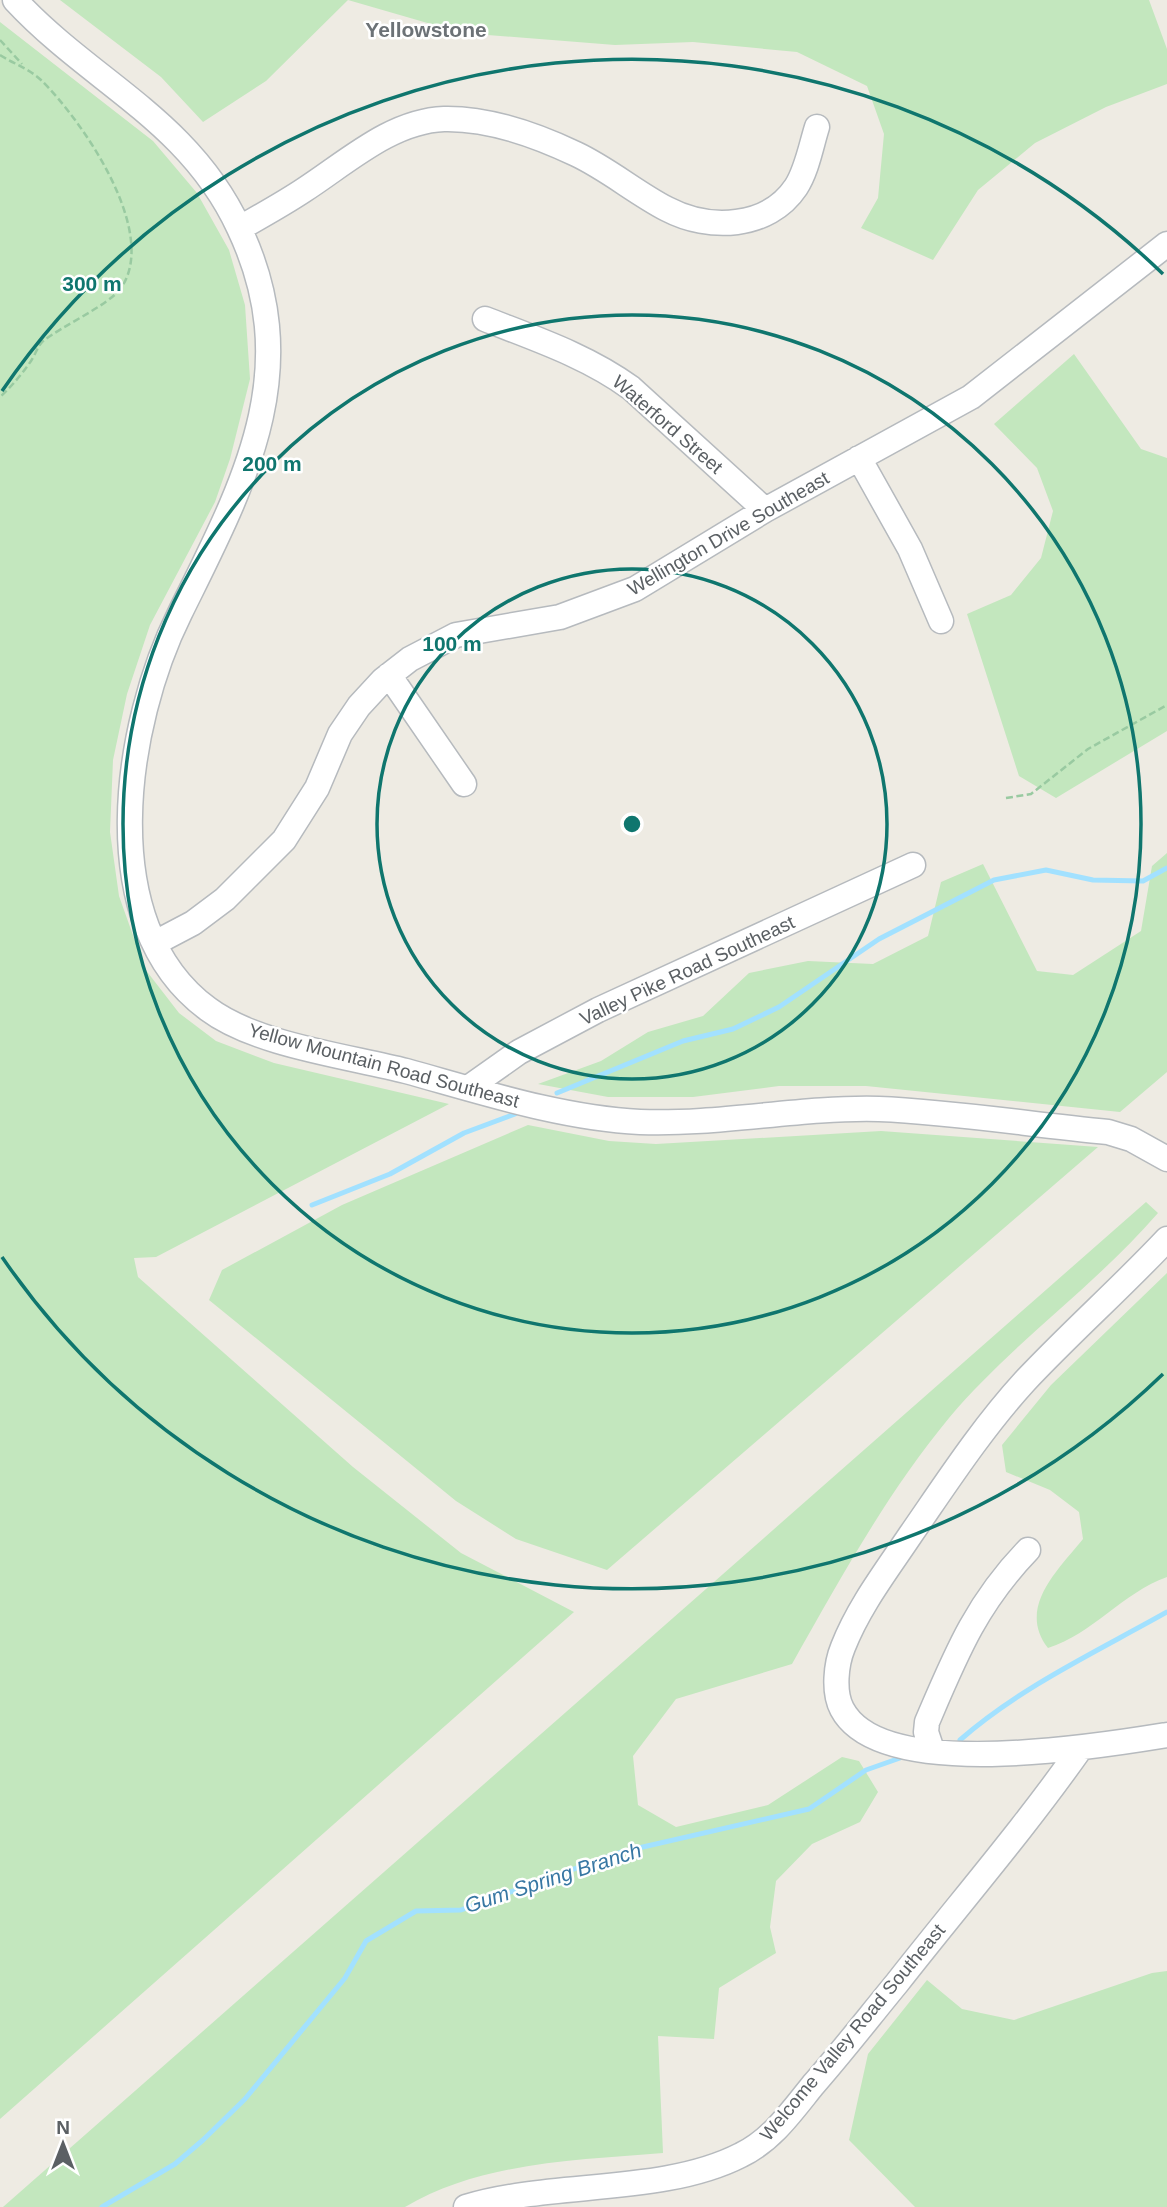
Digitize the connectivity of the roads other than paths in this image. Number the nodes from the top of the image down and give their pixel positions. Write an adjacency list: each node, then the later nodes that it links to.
1 (15, 0): 3 (street, Yellow Mountain Road Southeast)
2 (817, 127): 3 (street)
3 (240, 228): 12 (street, Yellow Mountain Road Southeast)
4 (1167, 244): 6 (street, Wellington Drive Southeast)
5 (485, 318): 7 (street, Waterford Street)
6 (859, 458): 7 (street, Wellington Drive Southeast); 8 (street)
7 (765, 510): 9 (street, Wellington Drive Southeast)
8 (941, 621)
9 (389, 674): 10 (street); 12 (street, Wellington Drive Southeast)
10 (464, 784)
11 (913, 865): 13 (street, Valley Pike Road Southeast)
12 (155, 943): 13 (street, Yellow Mountain Road Southeast)
13 (468, 1088): 14 (street, Yellow Mountain Road Southeast)
14 (1167, 1159)
15 (1167, 1239): 19 (street)
16 (1028, 1550): 19 (street)
17 (1167, 1735): 18 (street)
18 (1080, 1749): 19 (street); 20 (street, Welcome Valley Road Southeast)
19 (932, 1750)
20 (466, 2207)

